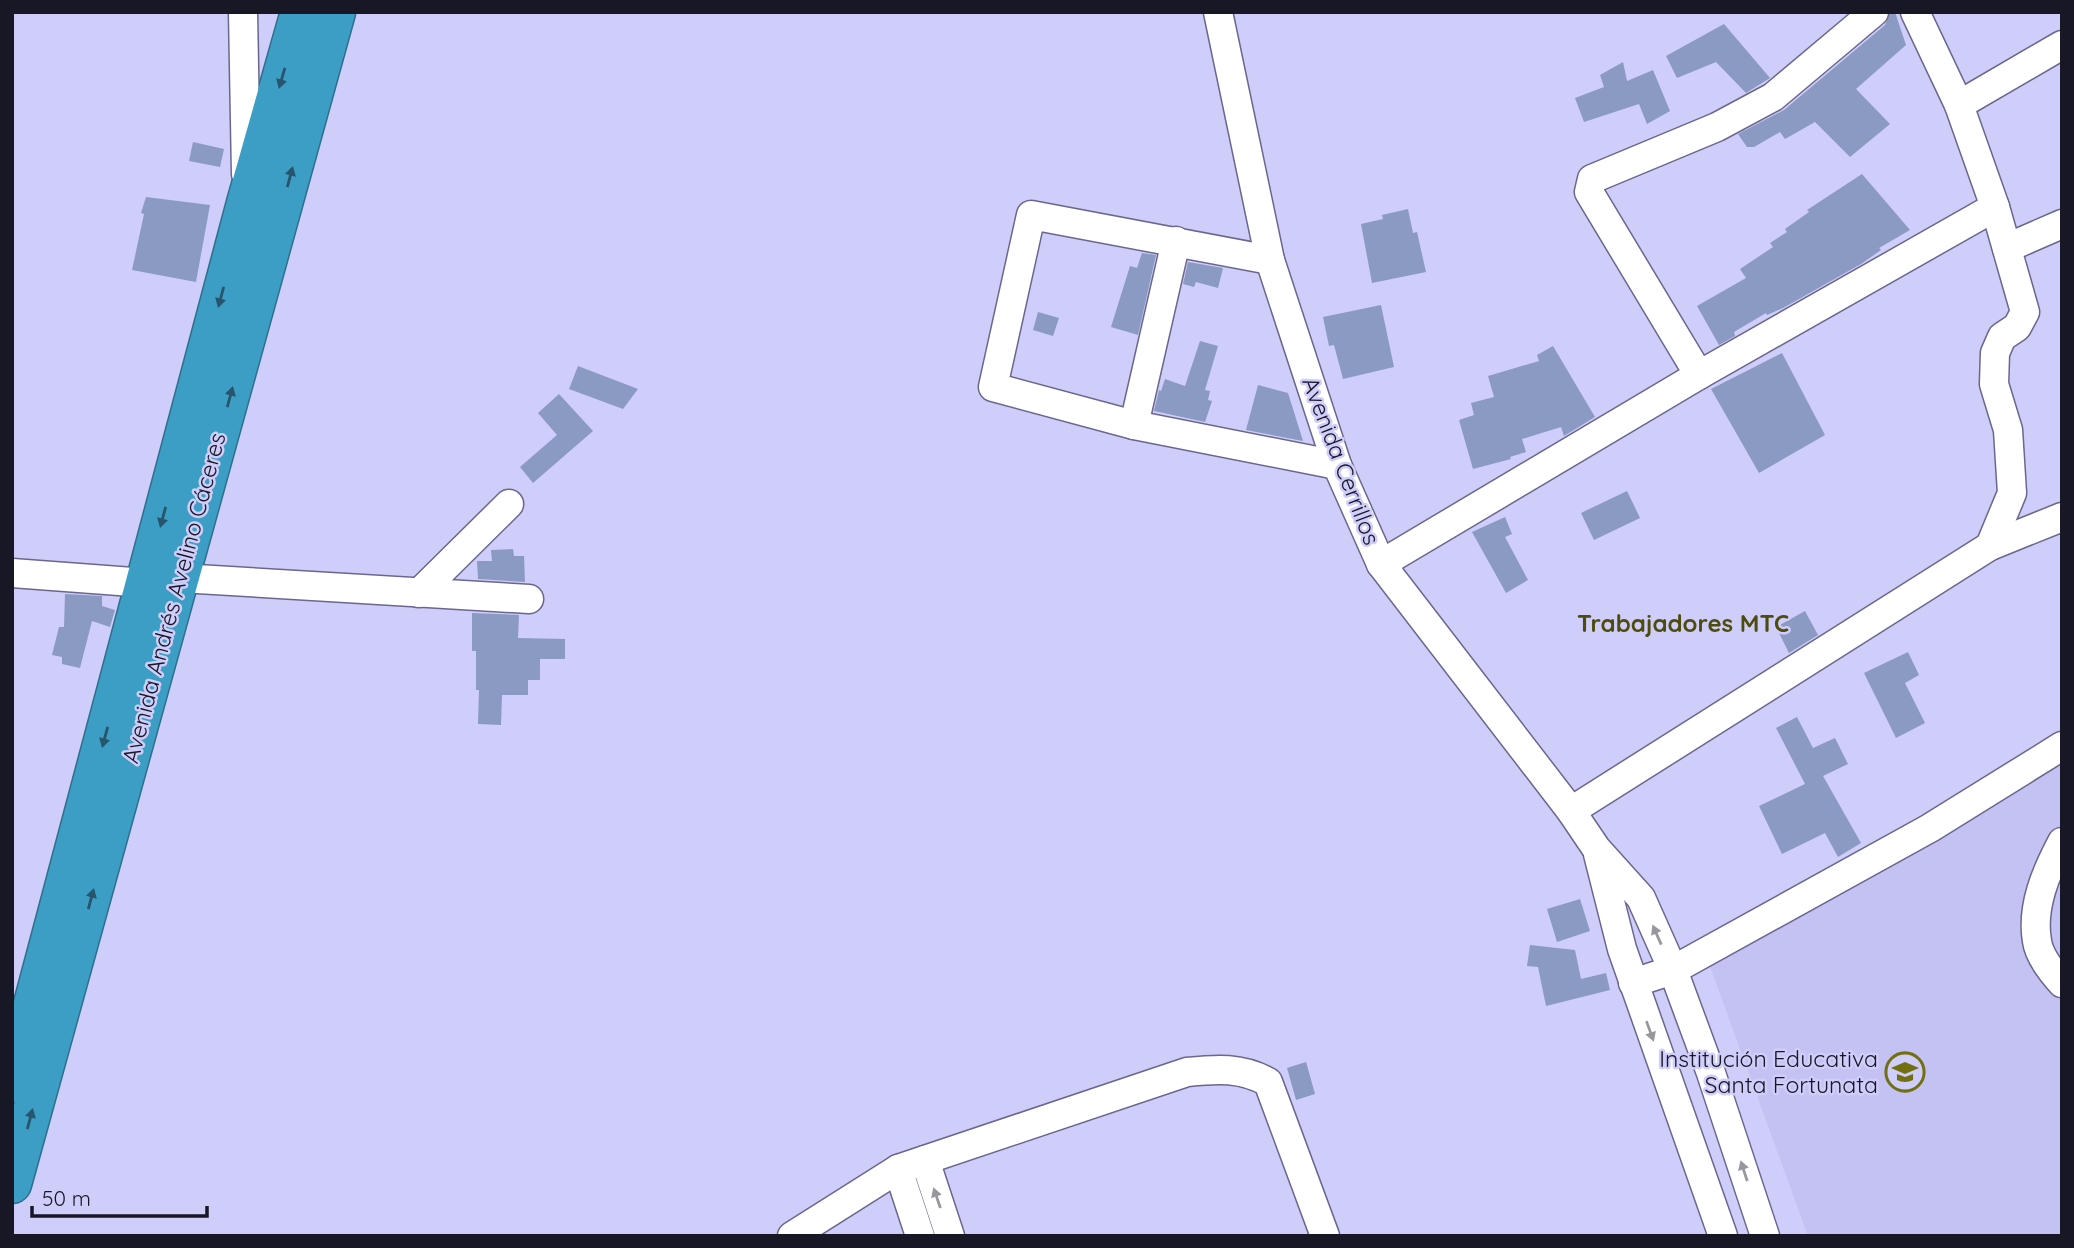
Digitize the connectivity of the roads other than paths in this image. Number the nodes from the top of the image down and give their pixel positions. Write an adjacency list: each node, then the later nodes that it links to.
1 (243, 12): 9 (street)
2 (300, 12): 9 (highway, Avenida Andrés Avelino Cáceres, one-way to 9)
3 (336, 12): 23 (highway, Avenida Andrés Avelino Cáceres, one-way to 3)
4 (1218, 12): 14 (street, Avenida Cerrillos)
5 (1874, 12): 15 (street)
6 (1915, 12): 8 (street)
7 (2062, 45): 8 (street)
8 (1959, 105): 10 (street)
9 (246, 203): 23 (highway, Avenida Andrés Avelino Cáceres, one-way to 23)
10 (1994, 207): 13 (street); 15 (street)
11 (2062, 224): 13 (street)
12 (1176, 241): 14 (street); 16 (street); 16 (street)
13 (2007, 248): 20 (street)
14 (1270, 260): 17 (street, Avenida Cerrillos)
15 (1699, 374): 21 (street)
16 (1134, 425): 17 (street)
17 (1337, 465): 21 (street, Avenida Cerrillos)
18 (509, 504): 24 (street)
19 (2062, 517): 20 (street)
20 (1990, 546): 27 (street)
21 (1381, 564): 27 (street, Avenida Cerrillos)
22 (12, 573): 23 (street)
23 (163, 580): 24 (street); 33 (highway, Avenida Andrés Avelino Cáceres, one-way to 33); 36 (highway, Avenida Andrés Avelino Cáceres, one-way to 23)
24 (419, 593): 25 (street)
25 (529, 599)
26 (2062, 746): 30 (street)
27 (1571, 811): 29 (street, Avenida Cerrillos)
28 (2062, 842): 32 (street)
29 (1596, 848): 30 (street, Avenida Cerrillos, one-way to 29); 31 (street, Avenida Cerrillos)
30 (1673, 970): 31 (street); 42 (street, Avenida Cerrillos, one-way to 30)
31 (1633, 983): 41 (street, Avenida Cerrillos, one-way to 41)
32 (2062, 983)
33 (12, 1083)
34 (925, 1160): 35 (street); 39 (street, one-way to 34); 40 (street)
35 (898, 1169): 37 (street); 38 (street)
36 (12, 1184)
37 (792, 1236)
38 (920, 1236)
39 (950, 1236)
40 (1325, 1236)
41 (1723, 1236)
42 (1765, 1236)

